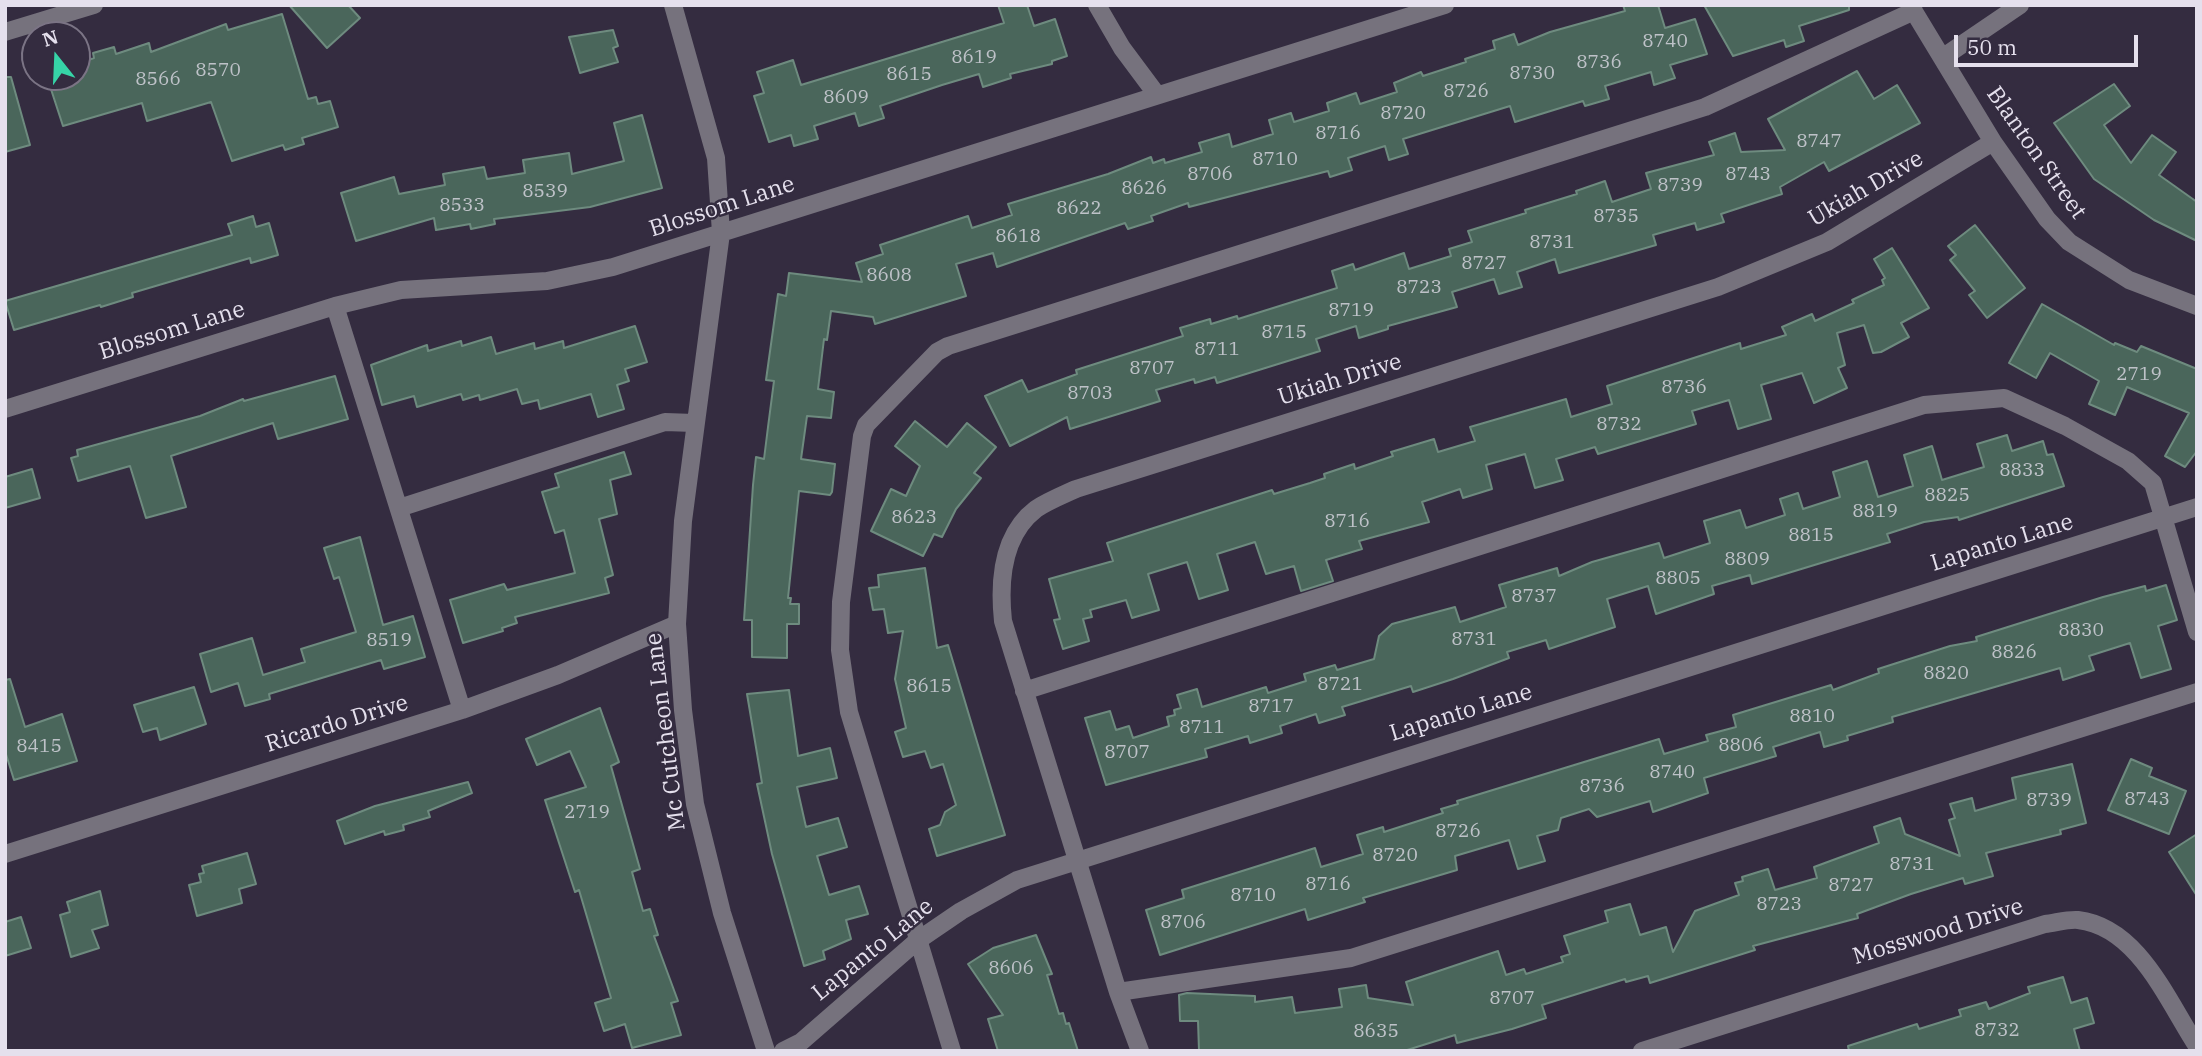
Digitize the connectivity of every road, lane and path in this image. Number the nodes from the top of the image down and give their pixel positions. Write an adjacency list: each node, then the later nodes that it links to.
1 (94, 5): 7 (street)
2 (673, 5): 11 (street, Mc Cutcheon Lane)
3 (1097, 5): 9 (street)
4 (1445, 5): 9 (street, Blossom Lane)
5 (2020, 5): 8 (street)
6 (1912, 8): 8 (street, Blanton Street); 26 (street)
7 (5, 32)
8 (1942, 58): 10 (street, Blanton Street)
9 (1157, 95): 11 (street, Blossom Lane)
10 (1993, 142): 13 (street, Blanton Street); 21 (street, Ukiah Drive)
11 (721, 233): 12 (street, Blossom Lane); 15 (street, Mc Cutcheon Lane)
12 (335, 306): 14 (street, Blossom Lane); 17 (street)
13 (2197, 306)
14 (5, 409)
15 (694, 423): 17 (street); 19 (street, Mc Cutcheon Lane)
16 (2197, 507): 18 (street, Lapanto Lane)
17 (399, 508): 23 (street)
18 (2162, 518): 20 (street); 21 (street); 25 (street, Lapanto Lane)
19 (677, 624): 23 (street, Ricardo Drive); 29 (street, Mc Cutcheon Lane)
20 (2197, 632)
21 (1024, 691): 25 (street, Ukiah Drive)
22 (2197, 692): 27 (street)
23 (462, 710): 24 (street, Ricardo Drive)
24 (5, 853)
25 (1077, 859): 26 (street, Lapanto Lane); 27 (street)
26 (917, 941): 30 (street, Lapanto Lane); 31 (street)
27 (1118, 992): 32 (street)
28 (2197, 1046): 33 (street, Mosswood Drive)
29 (766, 1051)
30 (783, 1051)
31 (952, 1051)
32 (1140, 1051)
33 (1642, 1051)

